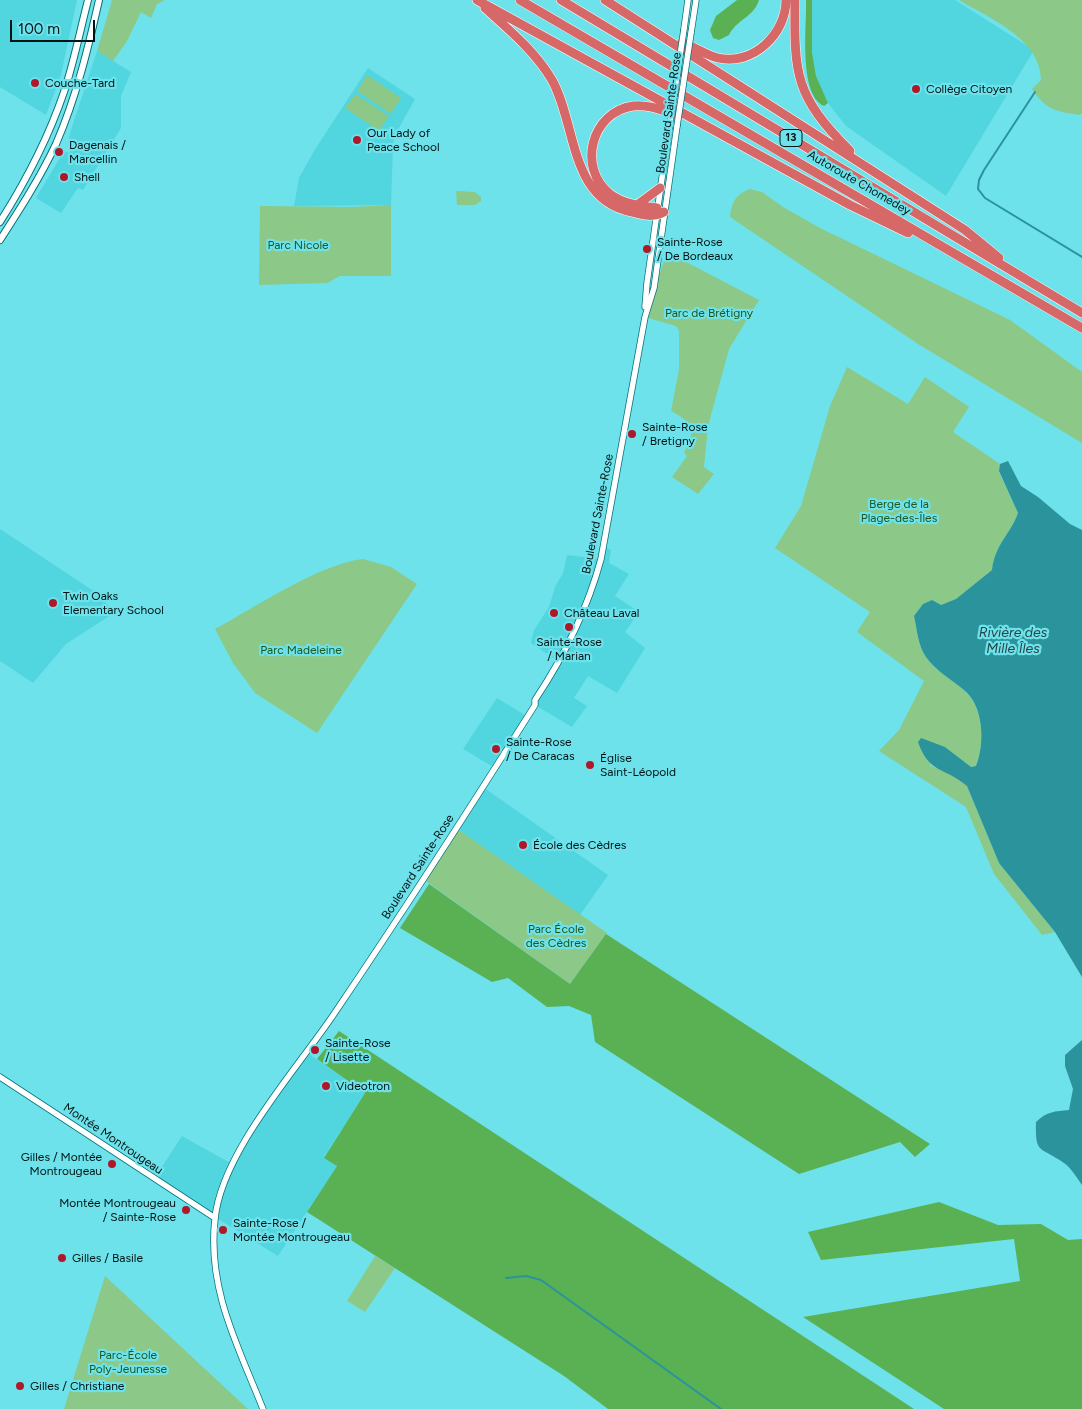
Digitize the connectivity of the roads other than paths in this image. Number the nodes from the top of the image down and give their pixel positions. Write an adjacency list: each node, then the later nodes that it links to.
1 (88, 0): 17 (main road)
2 (99, 0): 18 (main road)
3 (476, 0): 12 (highway); 16 (highway)
4 (520, 0): 19 (highway, Autoroute Chomedey / 13)
5 (561, 0): 20 (highway, Autoroute Chomedey / 13)
6 (606, 0): 11 (highway)
7 (688, 0): 14 (street, Boulevard Sainte-Rose, bridge)
8 (696, 0): 16 (street, Boulevard Sainte-Rose, bridge)
9 (786, 0): 11 (highway)
10 (795, 0): 13 (highway)
11 (648, 26): 13 (highway)
12 (704, 124): 15 (highway); 19 (highway)
13 (863, 164): 20 (highway)
14 (660, 188): 15 (highway); 16 (street, Boulevard Sainte-Rose)
15 (637, 205): 16 (highway)
16 (659, 212): 22 (street, Boulevard Sainte-Rose); 22 (street, Boulevard Sainte-Rose)
17 (0, 222)
18 (0, 240)
19 (969, 262): 23 (highway, Autoroute Chomedey / 13)
20 (1020, 276): 21 (highway, Autoroute Chomedey / 13)
21 (1082, 313)
22 (645, 317): 25 (street, Boulevard Sainte-Rose)
23 (1082, 328)
24 (0, 1077): 25 (street, Montée Montrougeau)
25 (215, 1218): 26 (street, Boulevard Sainte-Rose)
26 (263, 1409)

